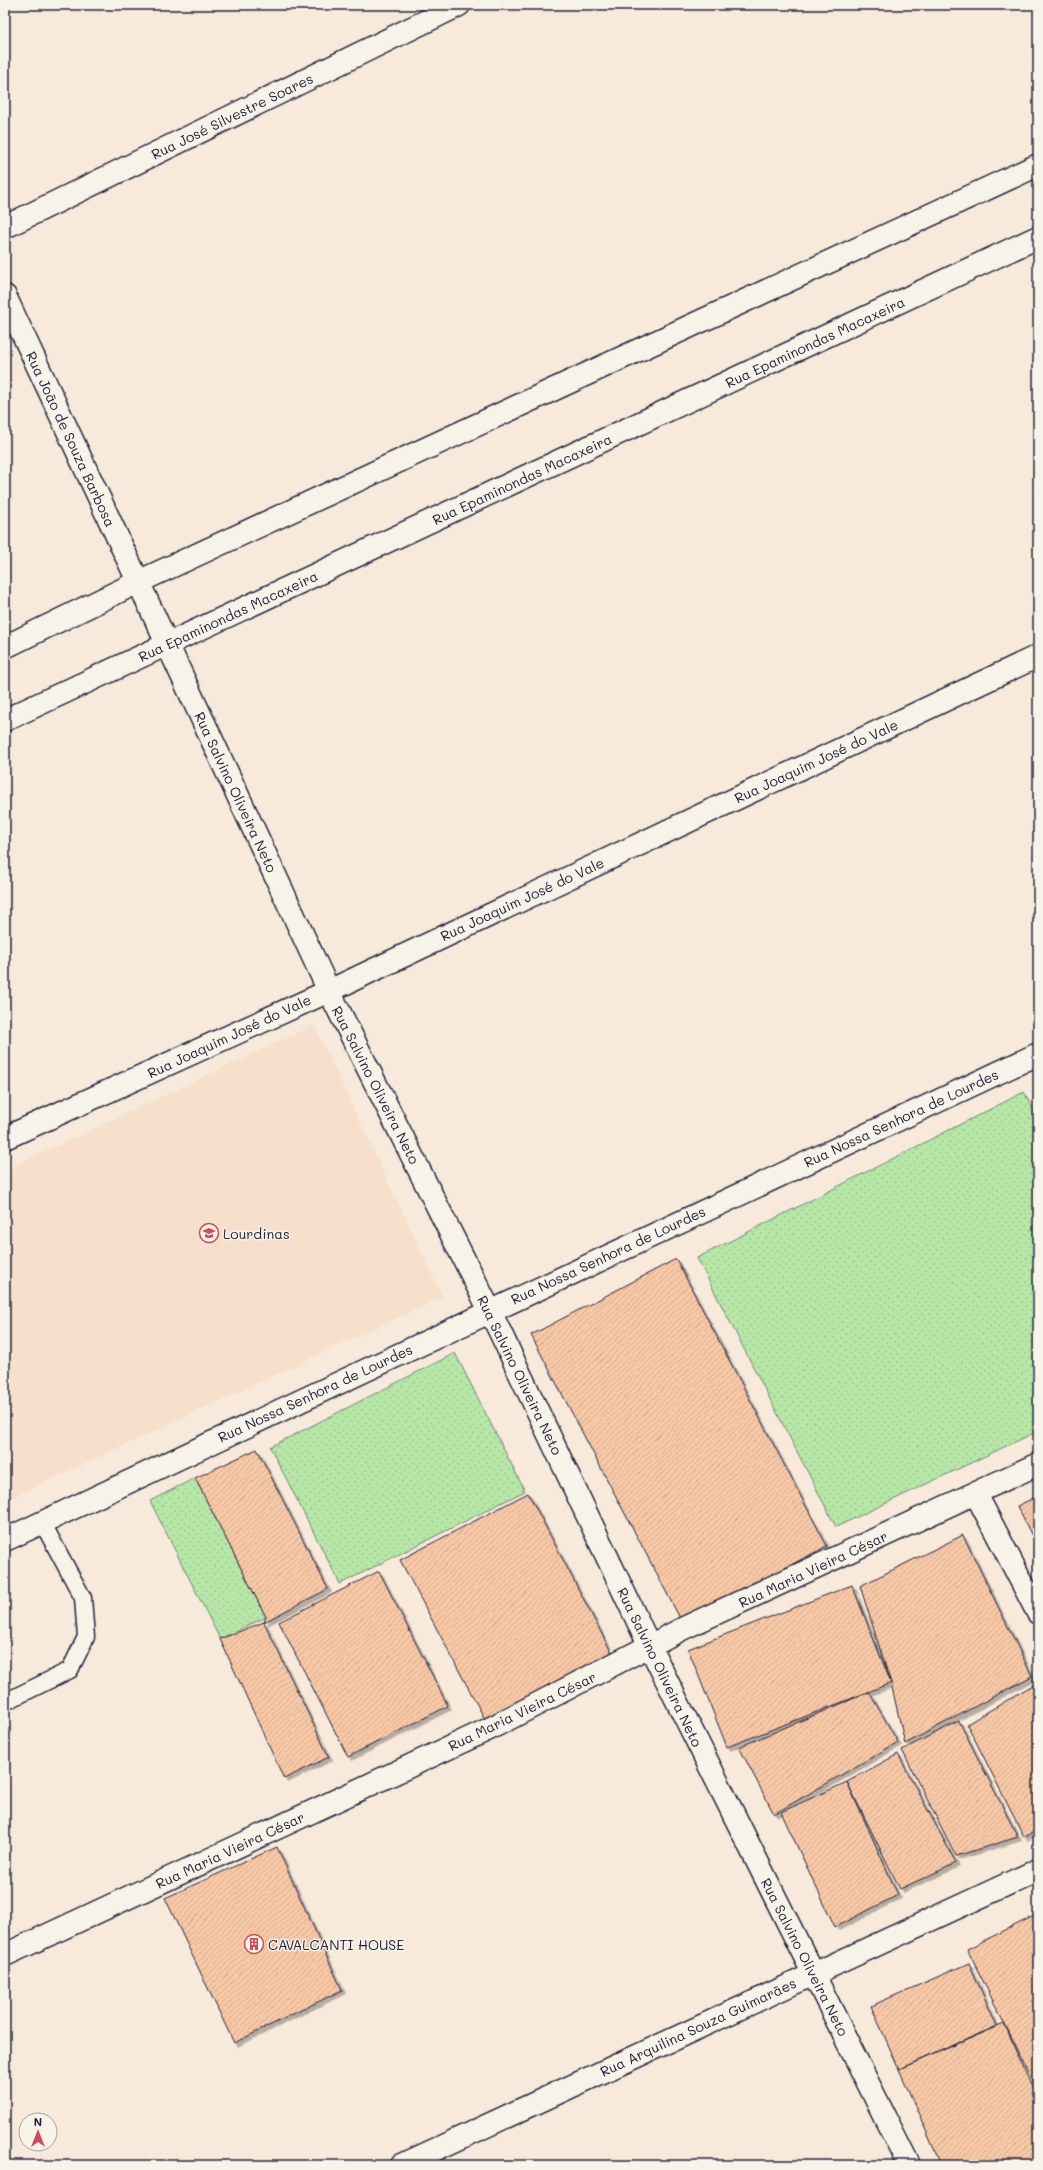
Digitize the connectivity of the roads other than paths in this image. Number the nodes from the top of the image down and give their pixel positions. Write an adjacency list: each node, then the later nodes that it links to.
1 (459, 5): 3 (street, Rua José Silvestre Soares)
2 (1038, 165): 6 (street)
3 (5, 227)
4 (1038, 237): 7 (street, Rua Epaminondas Macaxeira)
5 (5, 296): 6 (street, Rua João de Souza Barbosa)
6 (138, 582): 7 (street, Rua Salvino Oliveira Neto); 8 (street)
7 (167, 645): 10 (street, Rua Epaminondas Macaxeira); 11 (street, Rua Salvino Oliveira Neto)
8 (5, 647)
9 (1038, 656): 11 (street, Rua Joaquim José do Vale)
10 (5, 720)
11 (329, 990): 13 (street, Rua Joaquim José do Vale); 14 (street, Rua Salvino Oliveira Neto)
12 (1038, 1054): 14 (street, Rua Nossa Senhora de Lourdes)
13 (5, 1138)
14 (490, 1311): 17 (street, Rua Nossa Senhora de Lourdes); 20 (street, Rua Salvino Oliveira Neto)
15 (1038, 1464): 16 (street, Rua Maria Vieira César)
16 (976, 1494): 19 (street); 20 (street, Rua Maria Vieira César)
17 (42, 1522): 18 (street, Rua Nossa Senhora de Lourdes); 21 (lane)
18 (5, 1540)
19 (1038, 1613)
20 (650, 1647): 23 (street, Rua Maria Vieira César); 24 (street, Rua Salvino Oliveira Neto)
21 (5, 1702)
22 (1038, 1870): 24 (street, Rua Arquilina Souza Guimarães)
23 (5, 1955)
24 (813, 1974): 25 (street, Rua Arquilina Souza Guimarães); 26 (street, Rua Salvino Oliveira Neto)
25 (402, 2165)
26 (909, 2165)

